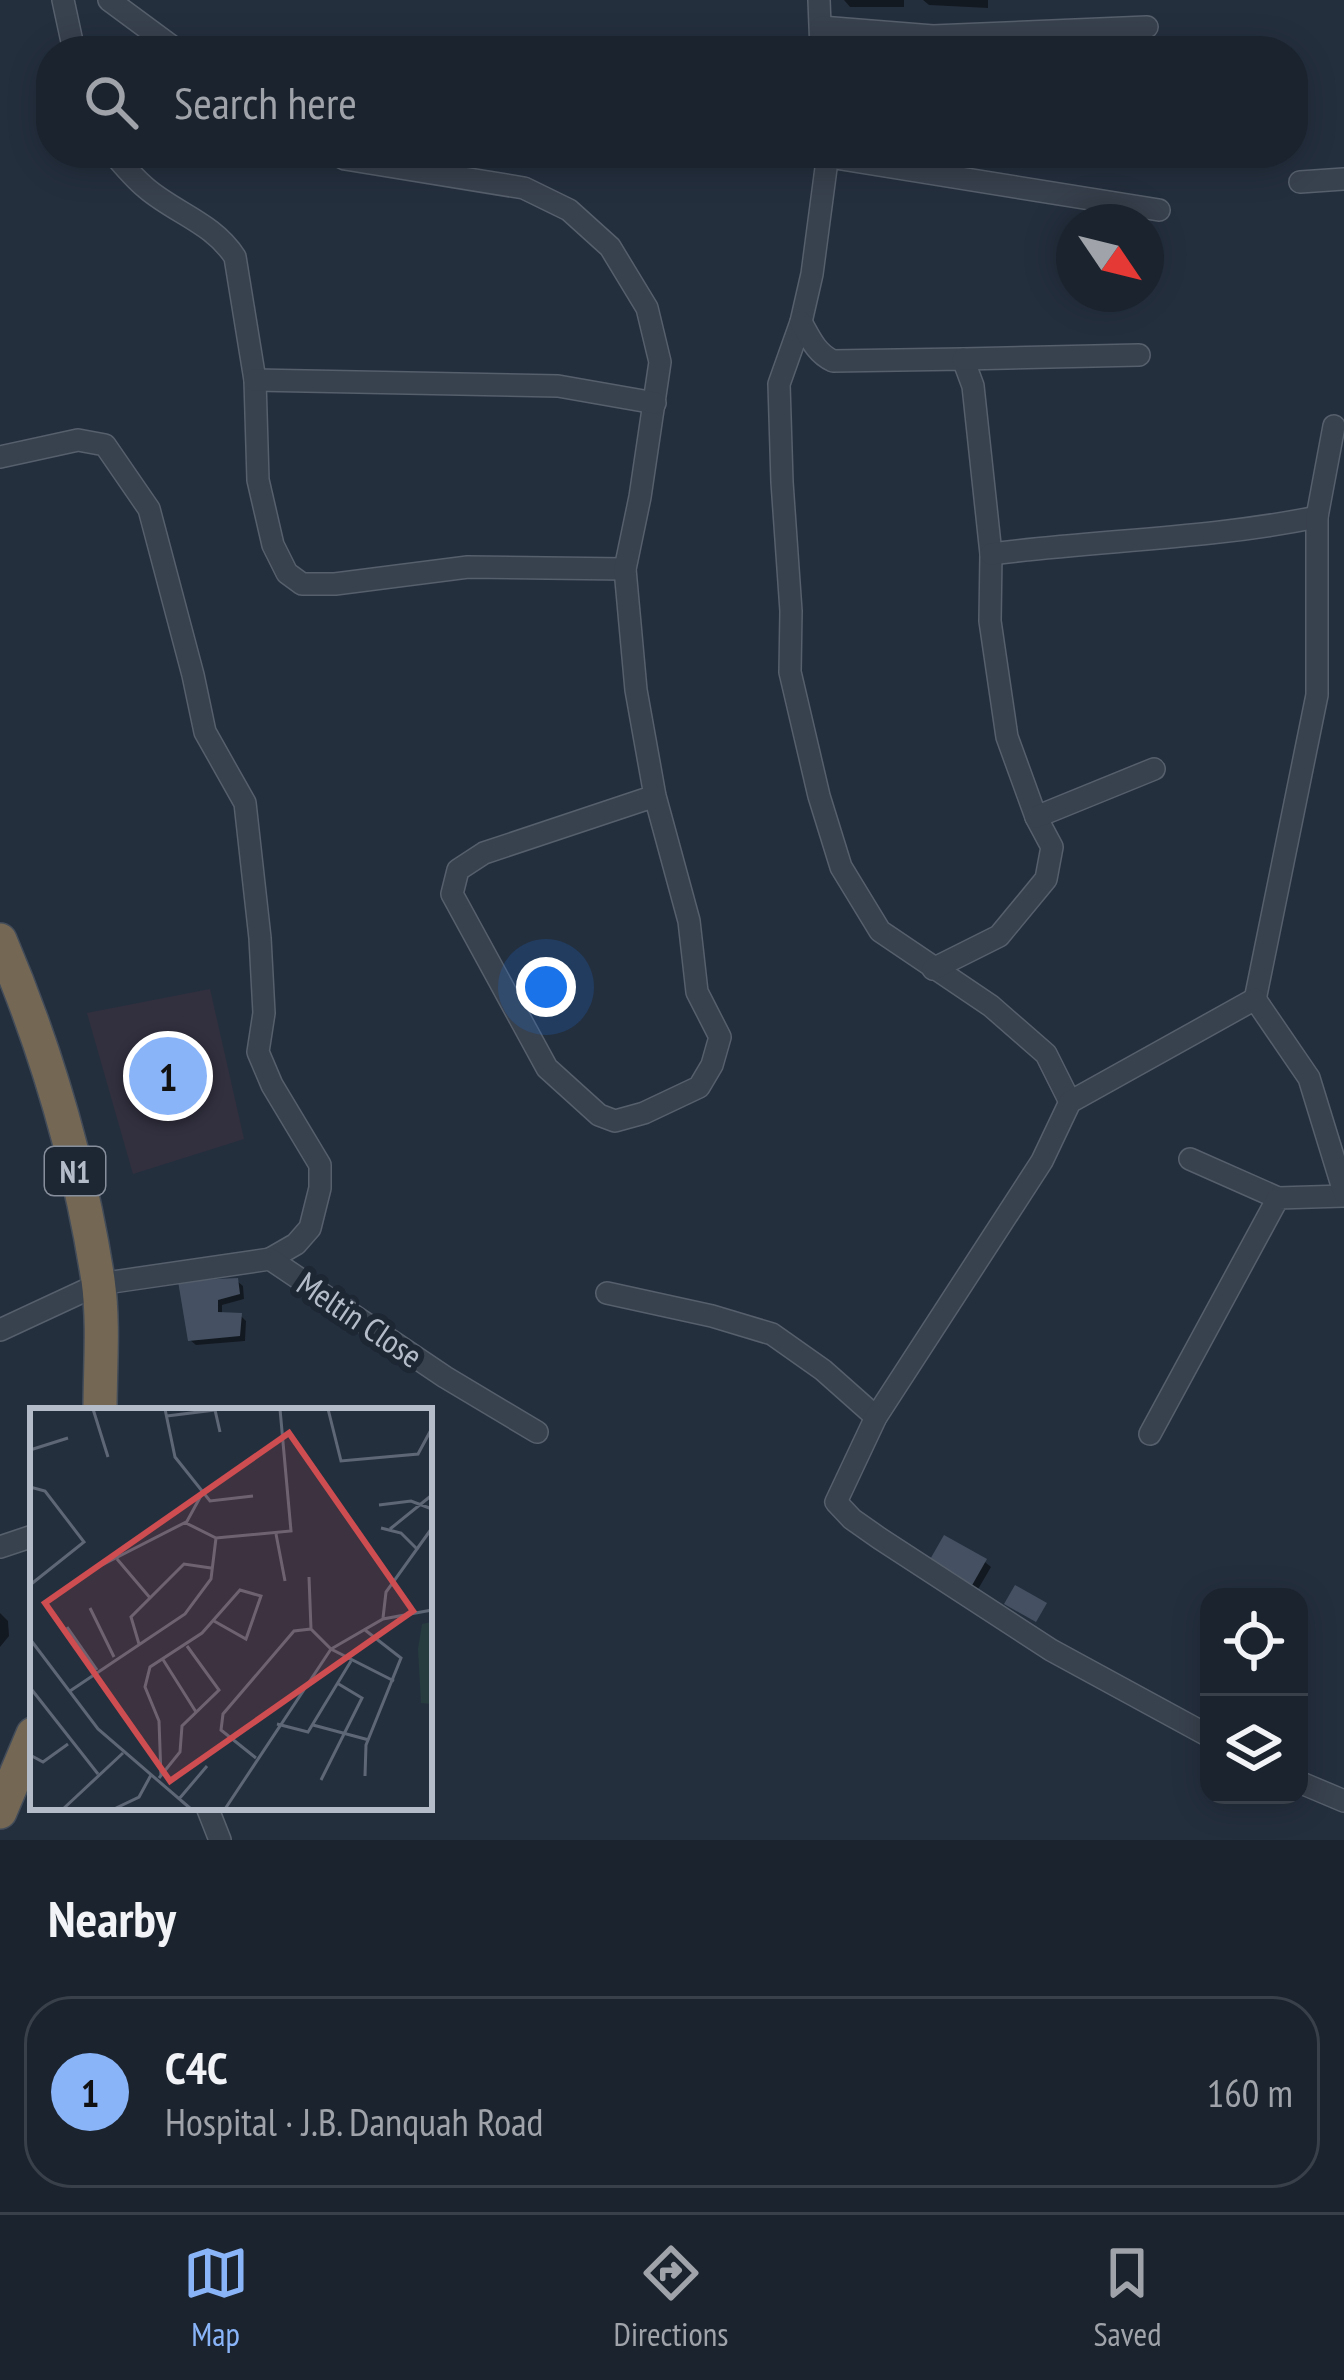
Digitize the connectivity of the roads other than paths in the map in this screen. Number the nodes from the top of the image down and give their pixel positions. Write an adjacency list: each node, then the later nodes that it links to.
1 (62, 0): 6 (street)
2 (109, 0): 7 (street)
3 (819, 0): 4 (street)
4 (821, 27): 5 (street); 8 (street)
5 (1147, 27)
6 (70, 36)
7 (158, 36)
8 (821, 36)
9 (127, 168): 19 (street)
10 (405, 168): 20 (street)
11 (826, 168): 16 (street)
12 (906, 168): 15 (street)
13 (1344, 179): 14 (street)
14 (1300, 182)
15 (1123, 204)
16 (801, 322): 18 (street); 30 (street)
17 (1139, 355): 18 (street)
18 (963, 359): 24 (street)
19 (255, 380): 20 (street); 25 (street)
20 (655, 403): 25 (street)
21 (1334, 426): 23 (street)
22 (0, 457): 36 (street)
23 (1317, 517): 24 (street); 31 (street)
24 (991, 554): 28 (street)
25 (626, 569): 27 (street)
26 (1154, 769): 28 (street)
27 (655, 796): 27 (street)
28 (1036, 817): 30 (street)
29 (0, 940): 37 (highway, N1)
30 (933, 969): 32 (street)
31 (1255, 1000): 32 (street); 34 (street)
32 (1070, 1102): 41 (street)
33 (1190, 1160): 35 (street)
34 (1344, 1194): 35 (street)
35 (1278, 1198): 43 (street)
36 (270, 1259): 37 (street, Meltin Close); 42 (street, Meltin Close)
37 (98, 1284): 39 (street, Meltin Close); 40 (highway, N1)
38 (607, 1293): 41 (street)
39 (0, 1330)
40 (100, 1408)
41 (876, 1417): 46 (street)
42 (537, 1432)
43 (1150, 1434)
44 (30, 1536): 45 (street)
45 (0, 1547)
46 (1200, 1731)
47 (30, 1741): 51 (highway)
48 (1308, 1786): 49 (street)
49 (1344, 1801)
50 (208, 1810): 52 (street)
51 (0, 1812)
52 (220, 1840)

